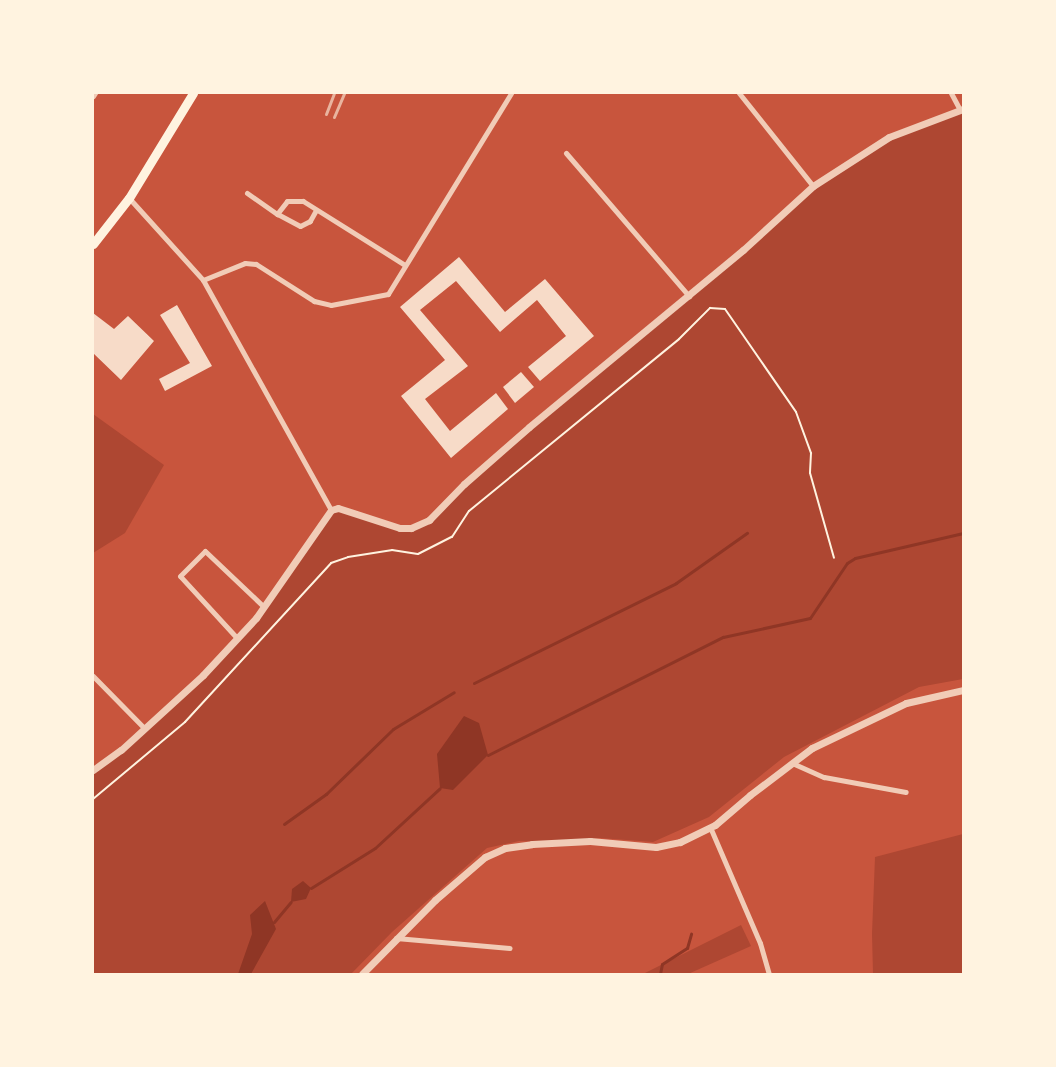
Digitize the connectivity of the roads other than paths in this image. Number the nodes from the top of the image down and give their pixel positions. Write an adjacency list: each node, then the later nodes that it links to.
1 (193, 93): 9 (main road)
2 (512, 93): 13 (street)
3 (739, 93): 7 (street)
4 (951, 93): 5 (street)
5 (961, 109): 7 (street)
6 (566, 153): 15 (street)
7 (813, 186): 15 (street)
8 (247, 193): 11 (street)
9 (129, 198): 12 (main road); 14 (street)
10 (316, 210): 11 (street); 11 (street); 13 (street)
11 (277, 214)
12 (93, 244)
13 (405, 265): 14 (street)
14 (203, 280): 16 (street)
15 (689, 296): 16 (street)
16 (331, 510): 17 (street)
17 (264, 607): 18 (street); 18 (street)
18 (237, 638): 21 (street)
19 (93, 676): 21 (street)
20 (963, 690): 22 (street)
21 (145, 729): 23 (street)
22 (792, 763): 24 (street); 25 (street)
23 (93, 770)
24 (906, 792)
25 (710, 827): 26 (street); 29 (street)
26 (396, 938): 27 (street); 28 (street)
27 (510, 948)
28 (362, 974)
29 (769, 974)

